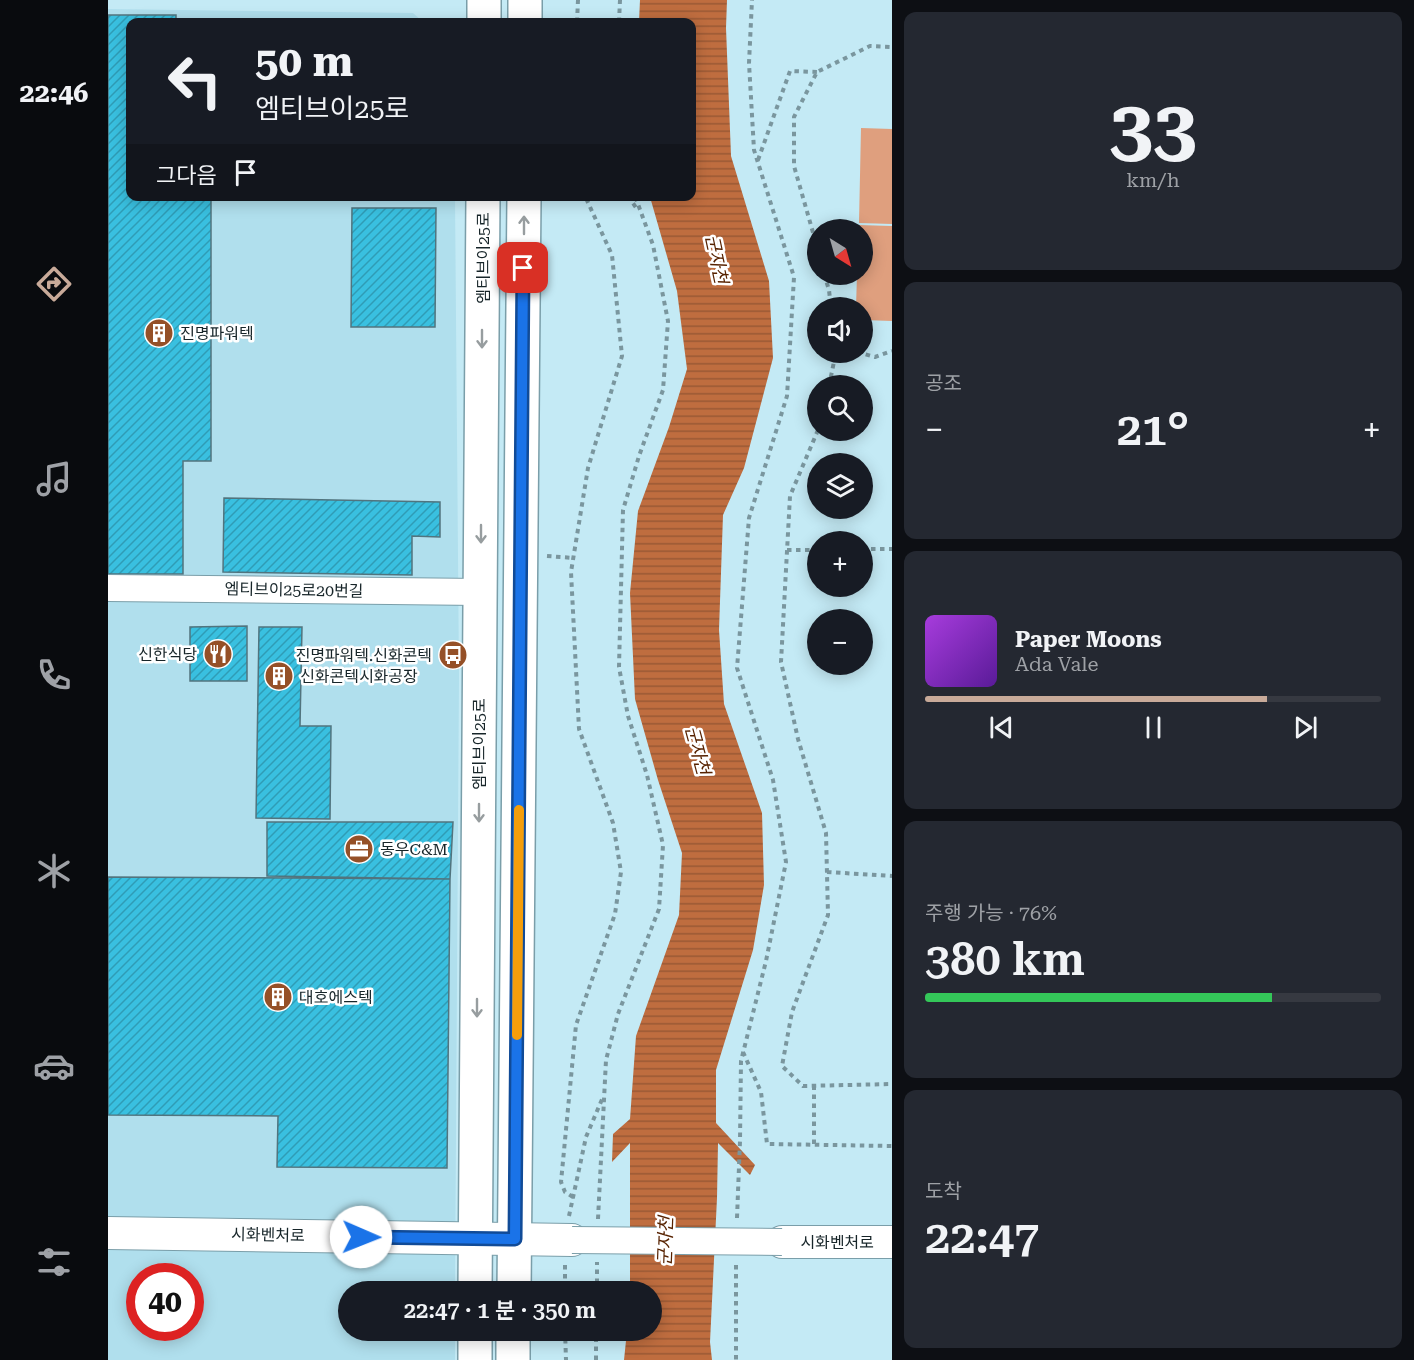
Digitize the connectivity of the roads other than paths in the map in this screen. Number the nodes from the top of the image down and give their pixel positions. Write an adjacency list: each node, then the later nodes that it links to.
1 (484, 0): 3 (main road)
2 (525, 0): 4 (main road)
3 (484, 18)
4 (525, 18)
5 (483, 201): 8 (main road, 엠티브이25로, one-way to 8)
6 (524, 201): 11 (main road, one-way to 6)
7 (108, 588): 8 (street, 엠티브이25로20번길)
8 (480, 592): 10 (main road, 엠티브이25로, one-way to 10)
9 (108, 1233): 10 (street, 시화벤처로)
10 (476, 1238): 11 (street, 시화벤처로); 15 (main road, 엠티브이25로)
11 (515, 1239): 14 (street, 시화벤처로); 16 (main road)
12 (782, 1242): 13 (street, 시화벤처로); 14 (street, bridge)
13 (892, 1242)
14 (578, 1245)
15 (475, 1281)
16 (514, 1281)
17 (475, 1341): 19 (main road)
18 (513, 1341): 20 (main road)
19 (475, 1360)
20 (513, 1360)

